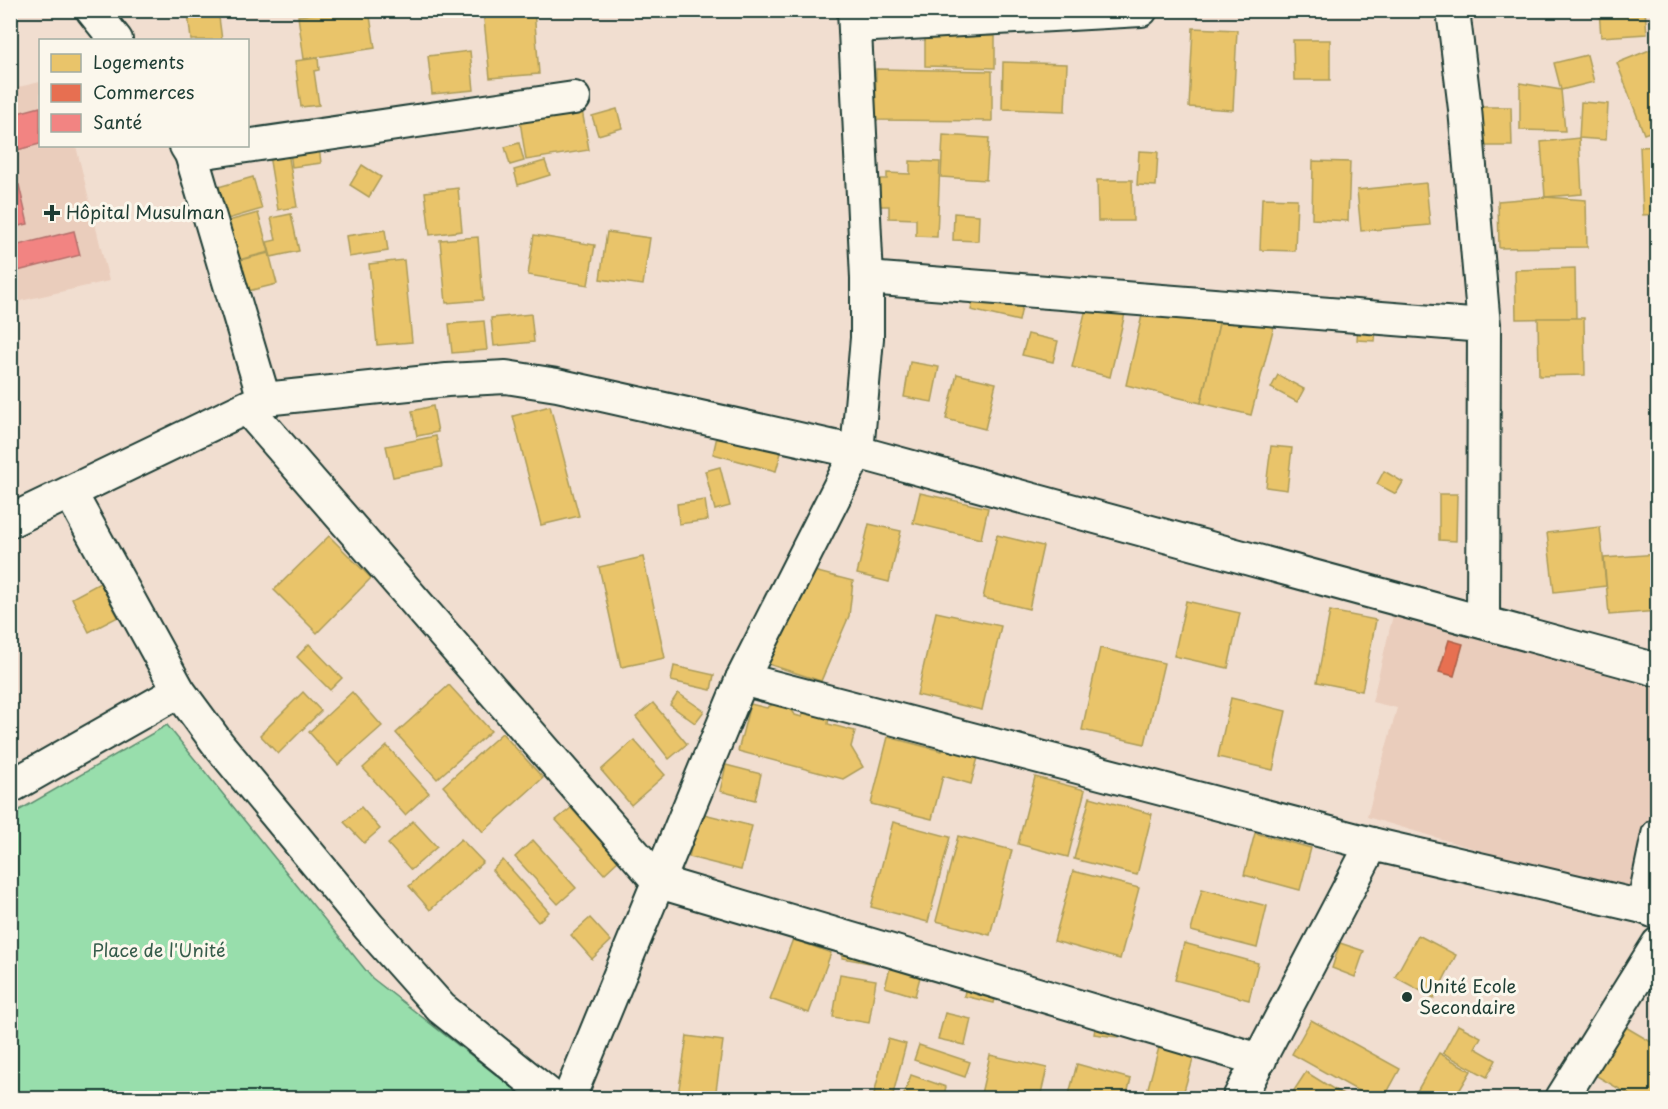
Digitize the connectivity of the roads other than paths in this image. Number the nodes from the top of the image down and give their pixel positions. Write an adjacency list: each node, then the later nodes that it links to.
1 (92, 10): 5 (street)
2 (1141, 10): 4 (street)
3 (1453, 10): 11 (street)
4 (855, 18): 10 (street)
5 (115, 39)
6 (574, 98): 7 (street)
7 (249, 142)
8 (211, 147): 9 (street)
9 (189, 150): 12 (street)
10 (867, 278): 11 (street); 13 (street)
11 (1485, 326): 16 (street)
12 (256, 404): 13 (street); 14 (street); 23 (street)
13 (857, 452): 16 (street); 18 (street)
14 (71, 494): 15 (street); 19 (street)
15 (10, 521)
16 (1483, 622): 17 (street)
17 (1658, 670)
18 (742, 679): 22 (street); 23 (street)
19 (179, 691): 20 (street); 27 (street)
20 (10, 787)
21 (1658, 835): 24 (street)
22 (1372, 844): 24 (street); 26 (street)
23 (659, 882): 26 (street); 28 (street)
24 (1650, 910)
25 (1658, 944): 30 (street)
26 (1260, 1060): 29 (street)
27 (553, 1098)
28 (570, 1098)
29 (1239, 1098)
30 (1562, 1098)

